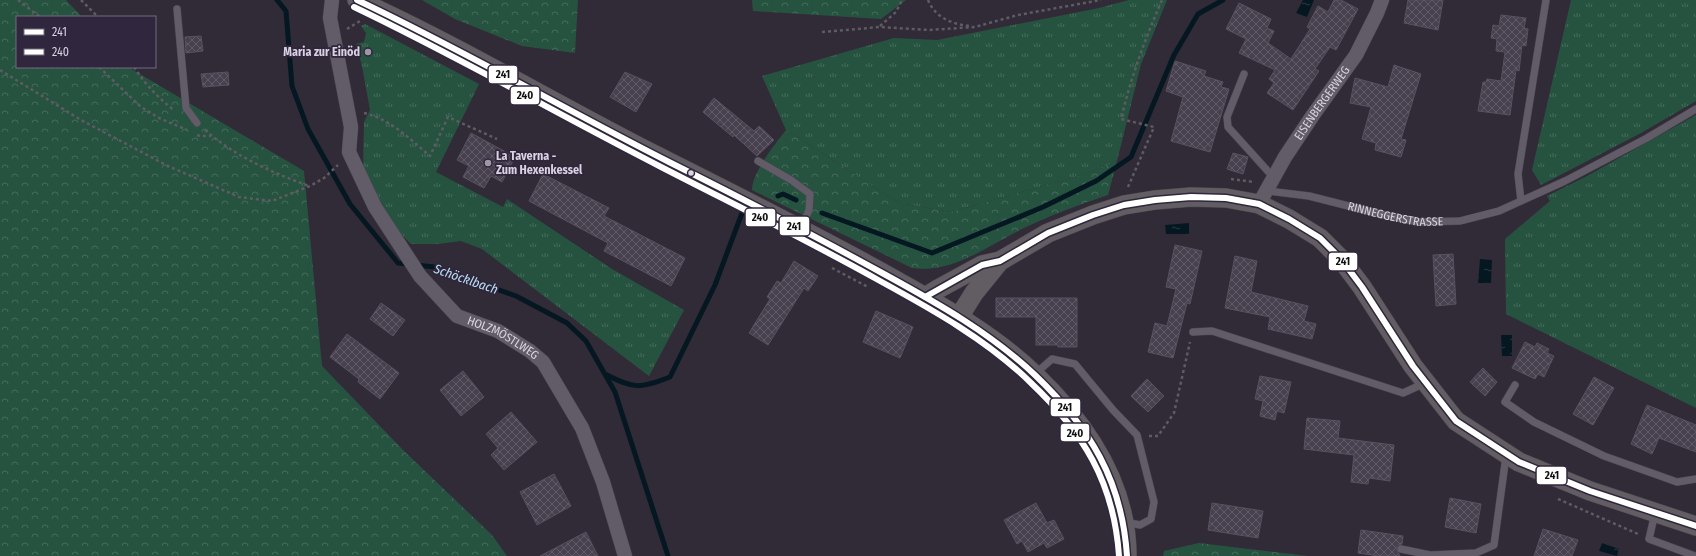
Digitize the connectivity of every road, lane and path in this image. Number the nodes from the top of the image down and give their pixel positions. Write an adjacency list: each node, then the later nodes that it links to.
1 (18, 0): 12 (path)
2 (81, 0): 13 (path)
3 (332, 0): 22 (street, HOLZMÖSTLWEG)
4 (357, 0): 33 (main road)
5 (902, 0): 14 (path)
6 (928, 0): 15 (path)
7 (1101, 0): 15 (path)
8 (1162, 0): 32 (path)
9 (1382, 0): 30 (street, EISENBERGERWEG)
10 (1546, 0): 31 (lane)
11 (177, 9): 24 (lane)
12 (39, 16)
13 (97, 16)
14 (880, 27): 15 (path); 16 (path)
15 (975, 27)
16 (822, 32)
17 (100, 68): 29 (path)
18 (135, 68): 23 (path)
19 (0, 70): 29 (path)
20 (1244, 74): 30 (lane)
21 (1696, 109): 31 (lane, RINNEGGERSTRASSE)
22 (348, 110): 25 (path); 50 (street, HOLZMÖSTLWEG)
23 (176, 112)
24 (197, 123)
25 (497, 139)
26 (758, 161): 33 (lane)
27 (339, 164): 29 (path)
28 (1224, 179): 30 (path)
29 (310, 186)
30 (1268, 190): 31 (lane, RINNEGGERSTRASSE); 32 (main road, RINNEGGERSTRASSE); 41 (main road, RINNEGGERSTRASSE)
31 (1521, 201)
32 (1124, 205): 34 (main road, RINNEGGERSTRASSE)
33 (800, 229): 37 (main road)
34 (1000, 261): 37 (main road, RINNEGGERSTRASSE); 38 (main road, RINNEGGERSTRASSE)
35 (828, 266): 36 (path)
36 (873, 288)
37 (925, 297): 38 (main road)
38 (959, 317): 40 (main road)
39 (1193, 332): 41 (lane); 43 (path)
40 (1035, 374): 43 (lane); 47 (main road)
41 (1426, 383): 44 (main road, RINNEGGERSTRASSE)
42 (1515, 384): 45 (lane)
43 (1137, 435): 47 (lane)
44 (1507, 454): 46 (main road, RINNEGGERSTRASSE); 49 (lane)
45 (1696, 479)
46 (1655, 513): 48 (main road, RINNEGGERSTRASSE); 52 (lane)
47 (1124, 522): 51 (main road)
48 (1696, 526)
49 (1401, 549)
50 (625, 556)
51 (1127, 556)
52 (1695, 556)

